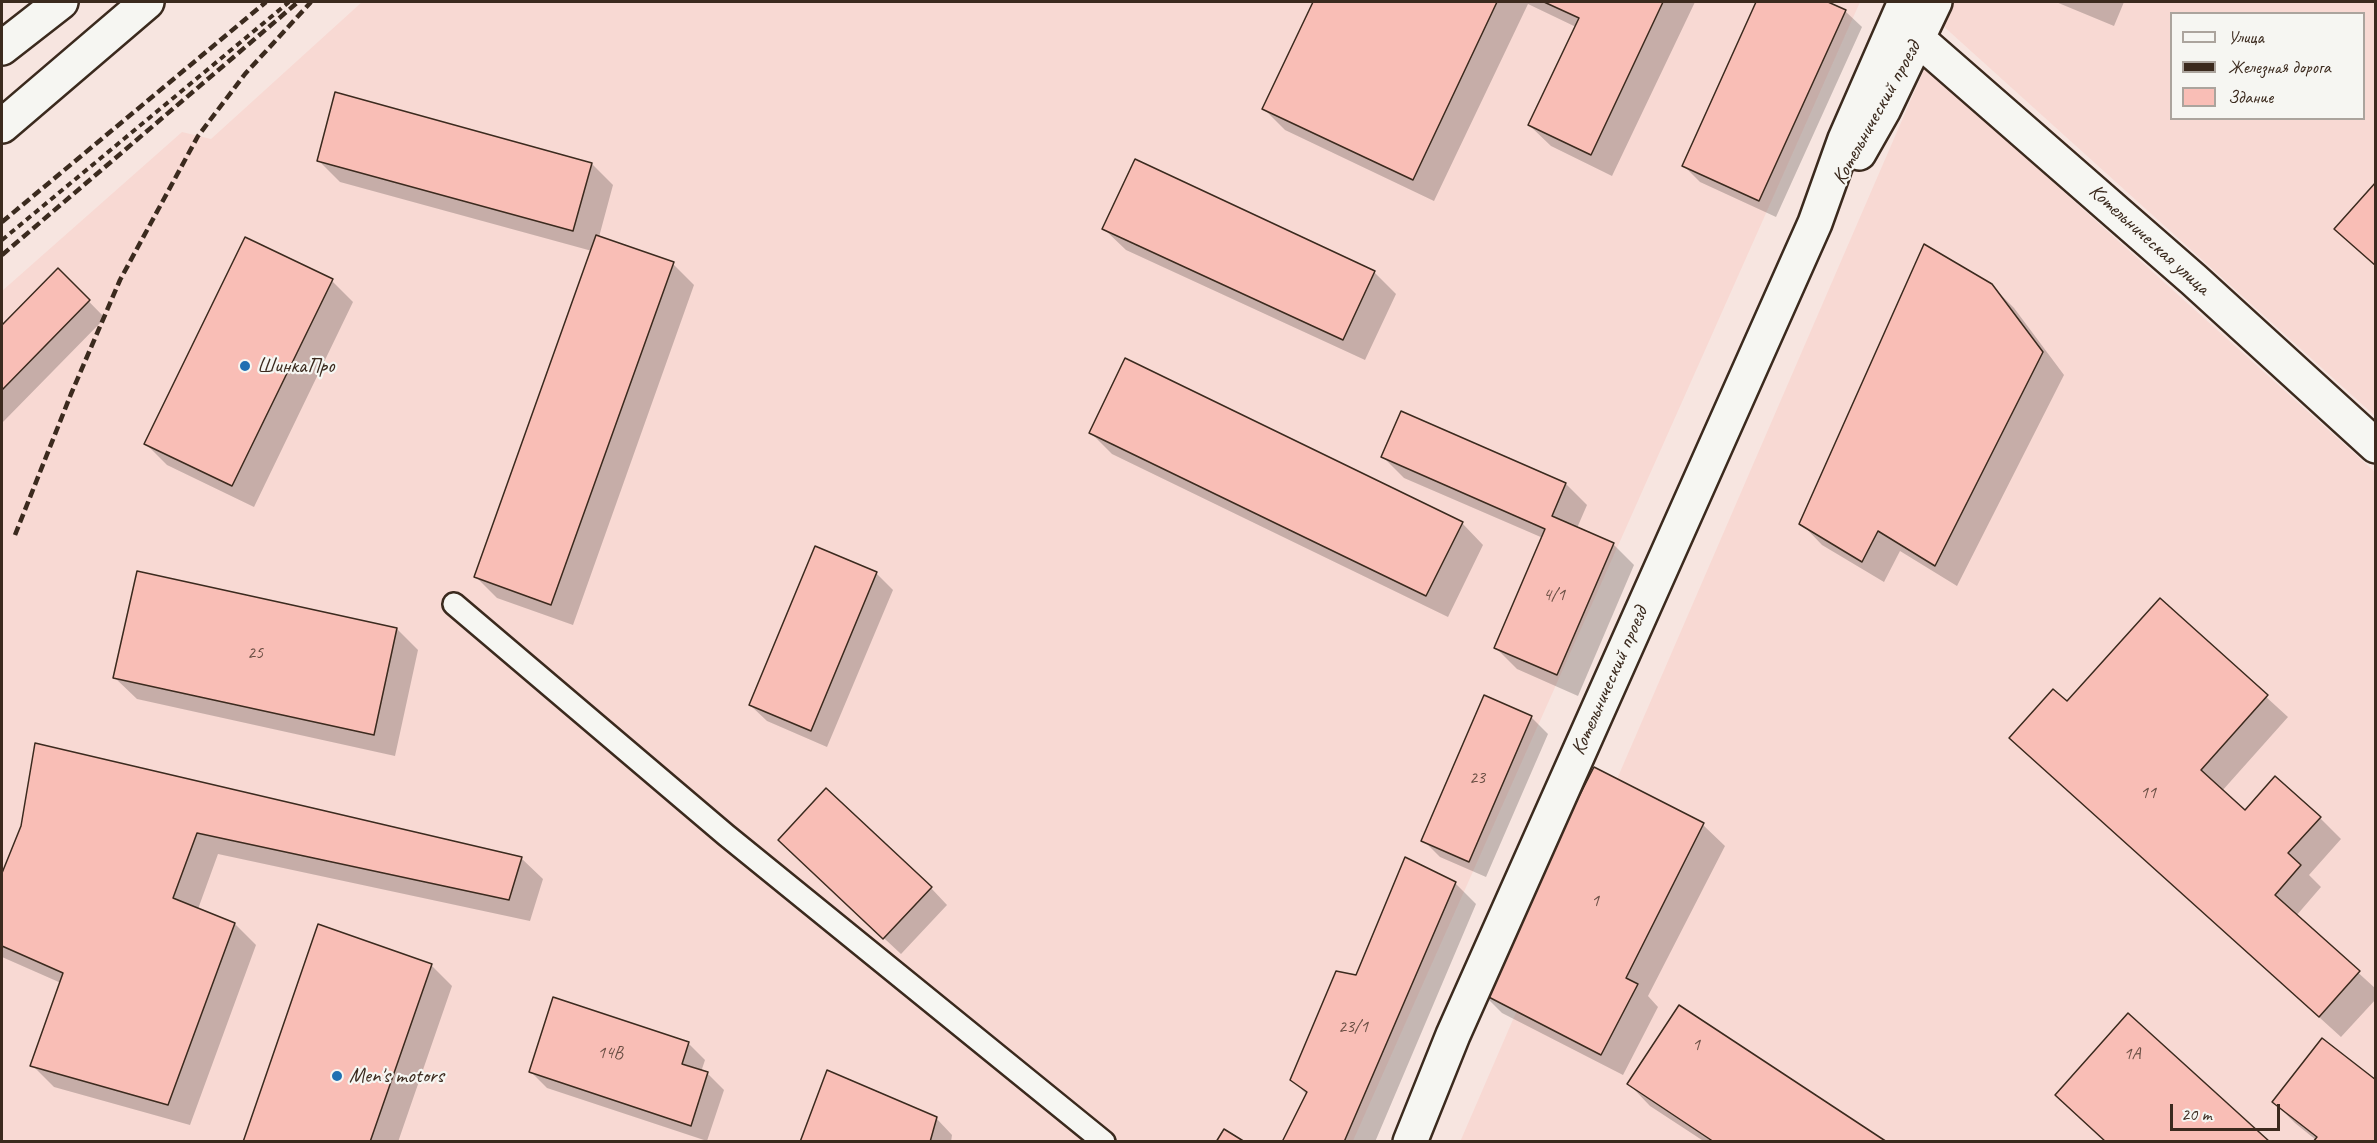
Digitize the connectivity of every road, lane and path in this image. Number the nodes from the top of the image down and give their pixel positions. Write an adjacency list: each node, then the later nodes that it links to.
1 (61, 2): 7 (street)
2 (147, 2): 8 (street)
3 (289, 2): 10 (path)
4 (1905, 2): 9 (street, Котельнический проезд)
5 (1935, 2): 6 (street, Котельнический проезд)
6 (1918, 39): 9 (street, Котельнический проезд); 11 (street, Котельническая улица)
7 (2, 48)
8 (2, 126)
9 (1815, 223): 14 (street, Котельнический проезд)
10 (2, 240)
11 (2376, 446)
12 (454, 604): 13 (lane)
13 (1104, 1142)
14 (1410, 1142)

